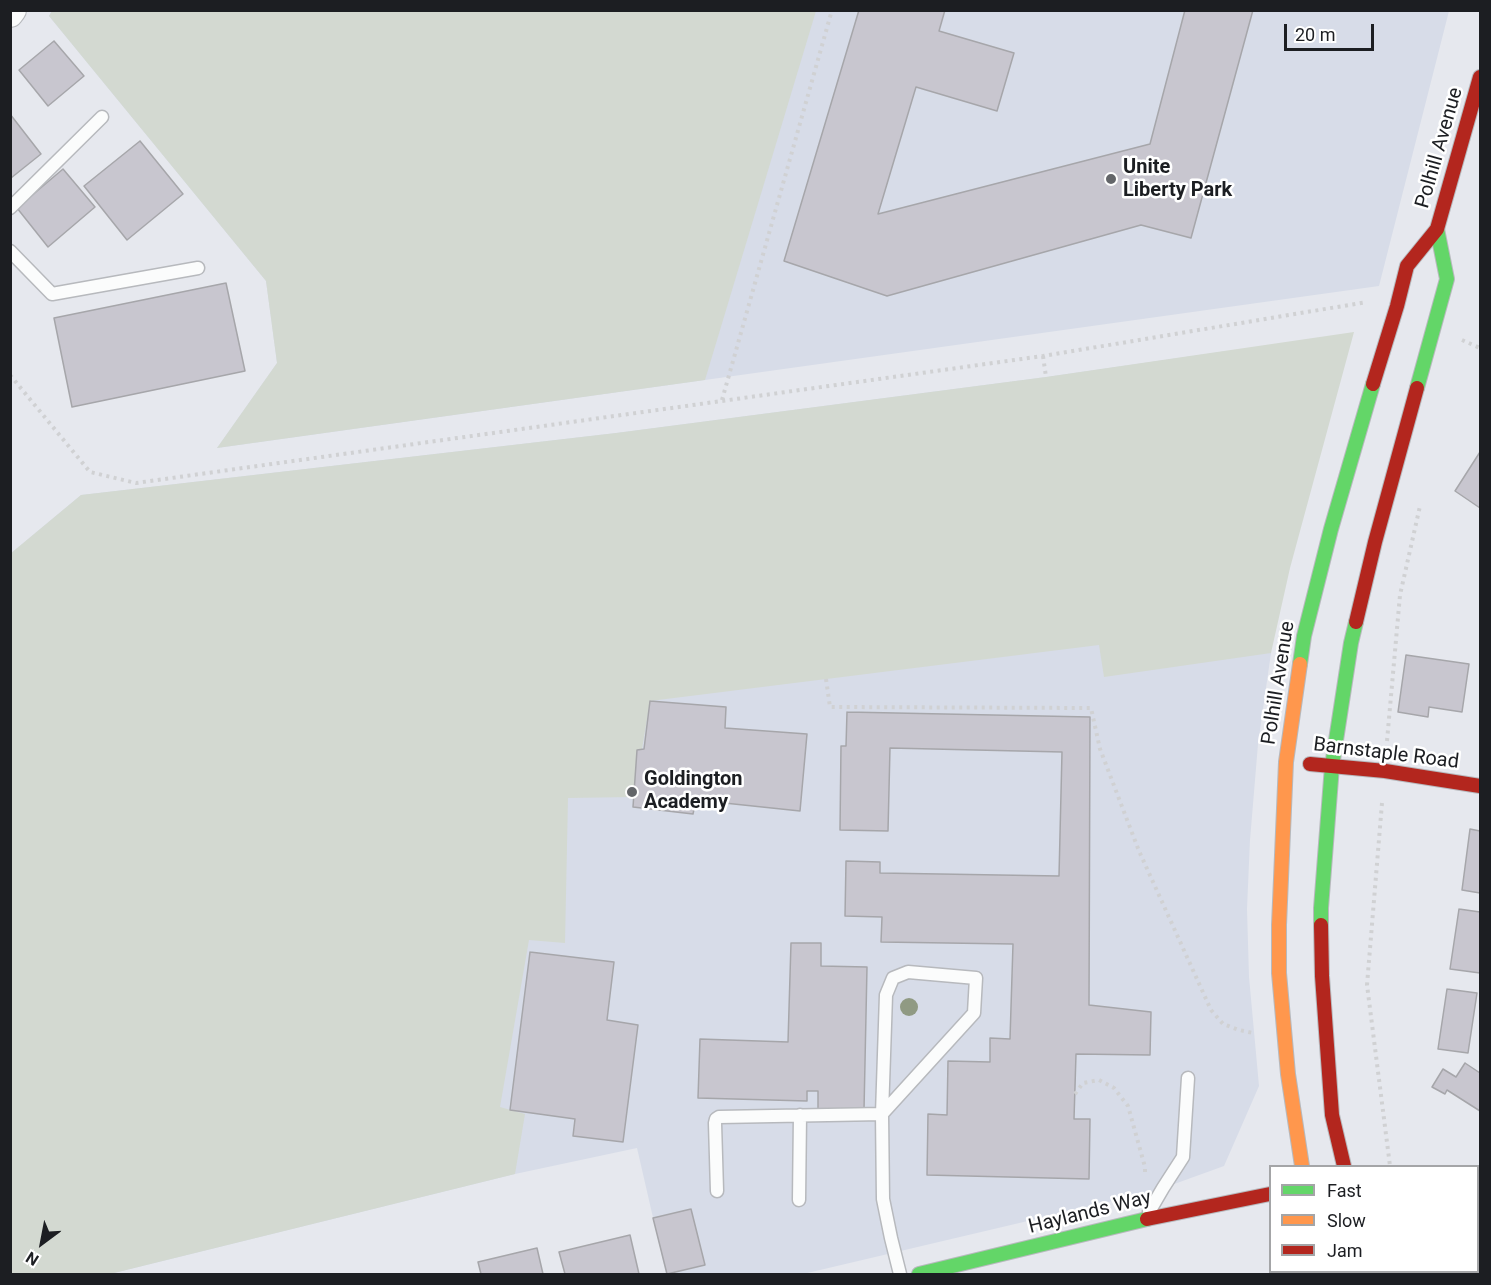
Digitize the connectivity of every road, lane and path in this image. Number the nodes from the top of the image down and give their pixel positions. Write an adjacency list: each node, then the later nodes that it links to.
1 (832, 10): 12 (path)
2 (1480, 77): 5 (street, Polhill Avenue)
3 (102, 117): 4 (lane)
4 (10, 208)
5 (1437, 229): 8 (street, Polhill Avenue); 16 (street, Polhill Avenue)
6 (10, 251): 7 (lane)
7 (198, 268)
8 (1397, 306): 9 (path); 15 (street, Polhill Avenue)
9 (1043, 356): 11 (path); 12 (path)
10 (10, 375): 12 (path)
11 (1046, 377)
12 (722, 400)
13 (1421, 502): 17 (path)
14 (826, 679): 19 (path)
15 (1286, 762): 16 (street, Barnstaple Road); 24 (street, Polhill Avenue)
16 (1332, 766): 17 (street, Barnstaple Road); 25 (street, Polhill Avenue)
17 (1385, 771): 18 (street, Barnstaple Road); 26 (path)
18 (1480, 786)
19 (1254, 1033)
20 (1188, 1078): 31 (lane)
21 (1075, 1094): 27 (path)
22 (882, 1114): 22 (lane); 23 (lane); 32 (lane)
23 (800, 1115): 28 (lane); 30 (lane)
24 (1302, 1165)
25 (1344, 1165)
26 (1390, 1165)
27 (1145, 1176)
28 (717, 1191)
29 (1269, 1194): 31 (street, Haylands Way)
30 (799, 1200)
31 (1146, 1219): 33 (street, Haylands Way)
32 (900, 1275)
33 (920, 1275)

